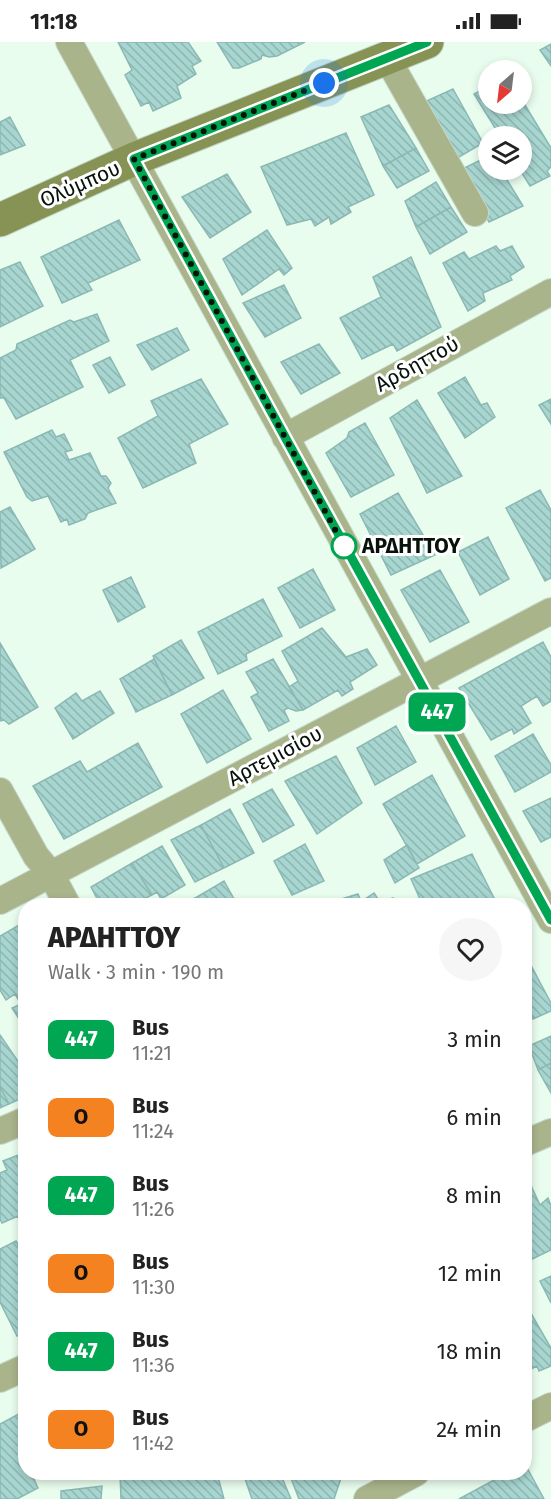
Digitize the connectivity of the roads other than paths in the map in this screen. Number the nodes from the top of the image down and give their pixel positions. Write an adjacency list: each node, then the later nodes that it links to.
1 (69, 42): 4 (street)
2 (427, 42): 3 (street, Ολύμπου)
3 (387, 58): 4 (street, Ολύμπου); 5 (street)
4 (134, 159): 6 (street, Ολύμπου); 8 (street)
5 (474, 213)
6 (0, 220)
7 (551, 292): 8 (street, Αρδηττού)
8 (285, 437): 10 (street)
9 (551, 610): 10 (street, Αρτεμισίου)
10 (419, 679): 12 (street, Αρτεμισίου); 15 (street)
11 (0, 791): 12 (street)
12 (51, 874): 13 (street); 14 (street, Αρτεμισίου)
13 (64, 898)
14 (0, 901)
15 (543, 911)
16 (18, 1123): 17 (street)
17 (0, 1131)
18 (551, 1132): 19 (street)
19 (532, 1140)
20 (18, 1371): 21 (street)
21 (0, 1379)
22 (551, 1406): 23 (street)
23 (532, 1416)
24 (402, 1480): 25 (street)
25 (383, 1489)

